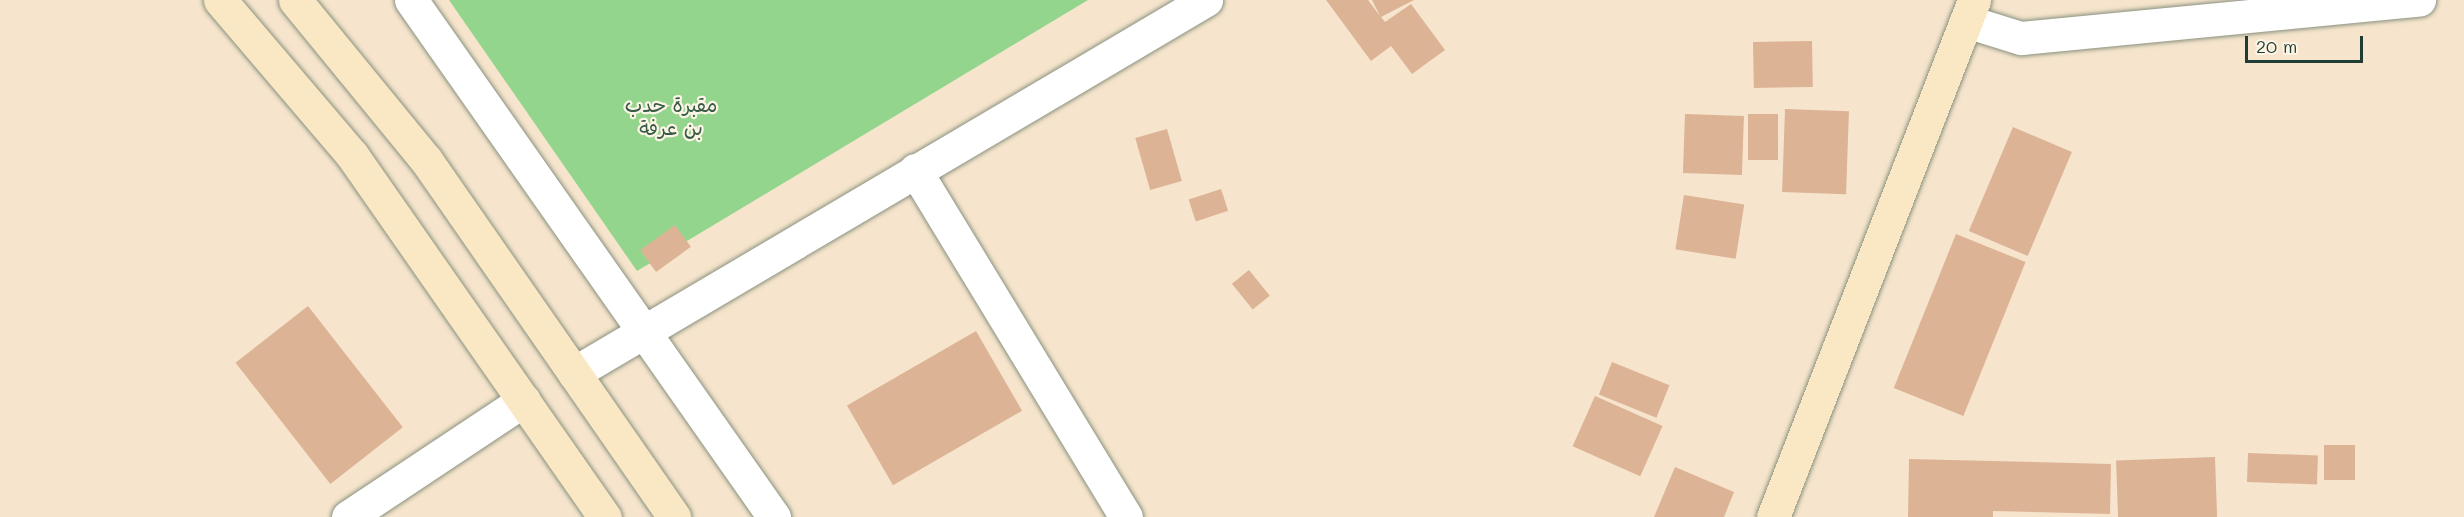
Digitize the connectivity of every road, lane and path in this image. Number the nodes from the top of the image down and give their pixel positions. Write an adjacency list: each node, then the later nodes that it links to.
1 (220, 0): 10 (main road)
2 (295, 0): 9 (main road)
3 (411, 0): 8 (street)
4 (1206, 0): 7 (street)
5 (2419, 0): 6 (street)
6 (1970, 10): 16 (main road)
7 (915, 170): 8 (street); 15 (street)
8 (645, 328): 9 (street); 14 (street)
9 (574, 373): 13 (main road)
10 (524, 400): 11 (street); 12 (main road)
11 (348, 517)
12 (605, 517)
13 (674, 517)
14 (774, 517)
15 (1126, 517)
16 (1773, 517)

